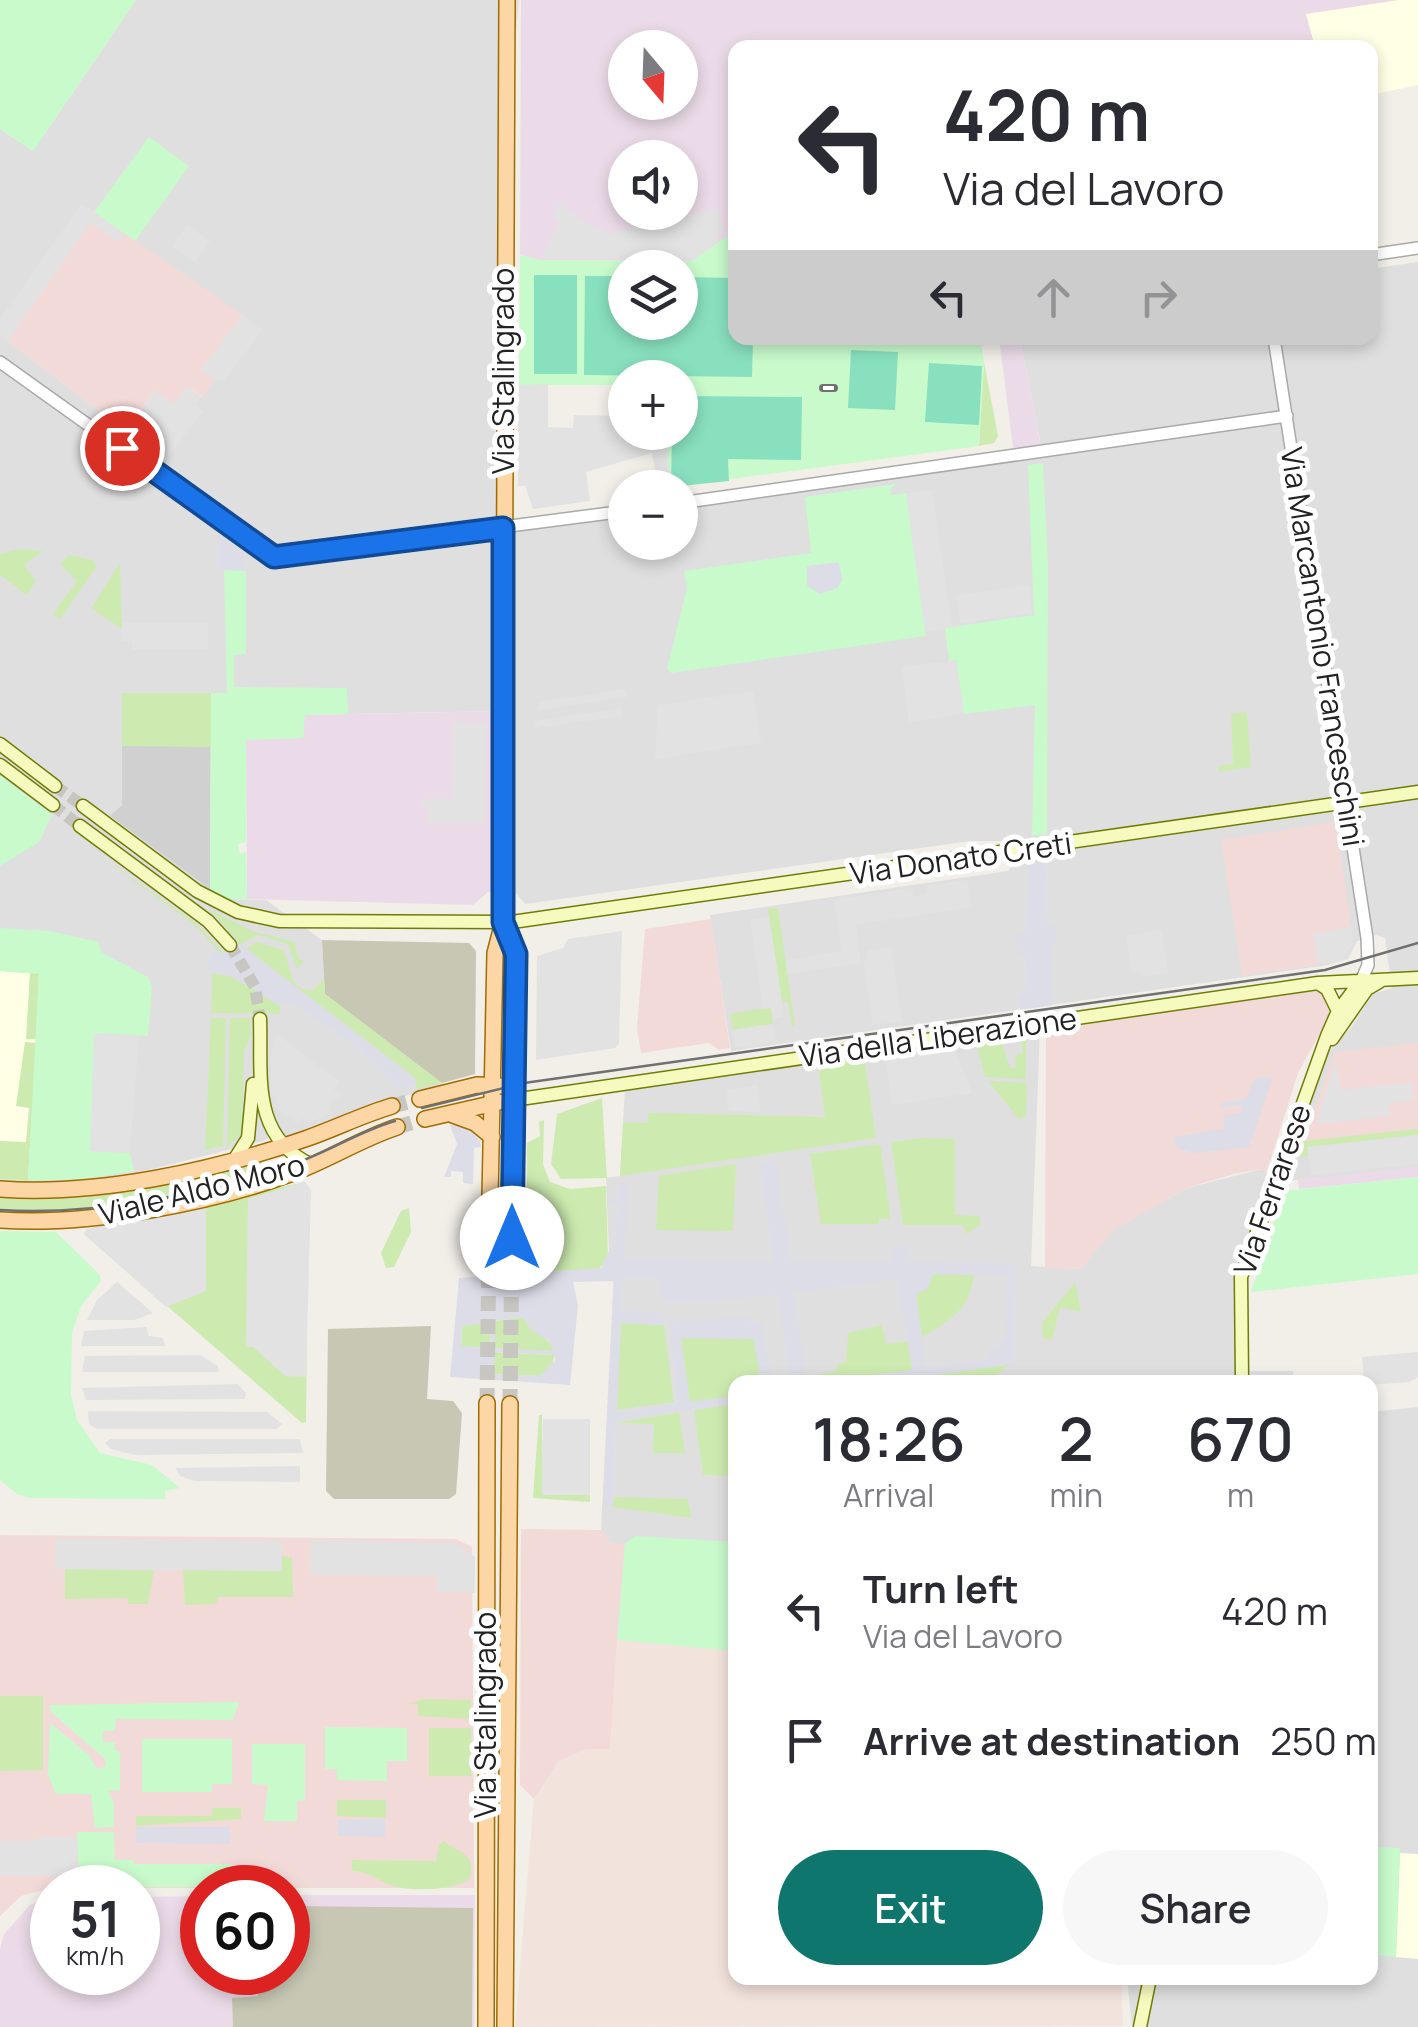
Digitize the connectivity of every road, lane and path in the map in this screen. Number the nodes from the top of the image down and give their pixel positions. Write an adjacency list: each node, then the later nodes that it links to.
1 (507, 0): 9 (main road, Via Stalingrado)
2 (1418, 248): 3 (street)
3 (1378, 254)
4 (1275, 345): 6 (street, Via Marcantonio Franceschini)
5 (0, 362): 9 (street)
6 (1287, 416): 7 (street); 14 (street, Via Marcantonio Franceschini)
7 (698, 500)
8 (608, 513): 9 (street)
9 (503, 528): 18 (main road, Via Stalingrado)
10 (0, 744): 12 (main road)
11 (0, 765): 12 (main road)
12 (18, 779): 15 (main road)
13 (1418, 792): 14 (main road, Via Donato Creti)
14 (1346, 801): 18 (main road, Via Donato Creti); 21 (street, Via Marcantonio Franceschini)
15 (53, 805)
16 (83, 806): 18 (main road, Via Donato Creti)
17 (80, 826): 19 (main road)
18 (503, 922): 28 (main road, Via Stalingrado); 30 (main road, Via Stalingrado)
19 (230, 944)
20 (1418, 978): 22 (main road)
21 (1362, 979): 22 (main road); 23 (main road, Via della Liberazione); 24 (main road, Via Ferrarese)
22 (1382, 981): 27 (main road, Via Ferrarese)
23 (1318, 983): 24 (main road); 30 (main road, Via della Liberazione)
24 (1338, 1011): 27 (main road, Via Ferrarese)
25 (260, 1020): 26 (main road)
26 (260, 1048): 37 (main road); 38 (main road)
27 (1319, 1060): 44 (main road, Via Ferrarese)
28 (494, 1084): 29 (main road); 30 (main road); 31 (main road, Via Stalingrado)
29 (420, 1099)
30 (513, 1100): 31 (main road); 42 (main road, Via Stalingrado)
31 (493, 1103): 33 (main road); 36 (main road, Via Stalingrado)
32 (392, 1106): 37 (main road, Viale Aldo Moro)
33 (446, 1114): 34 (main road); 36 (main road)
34 (425, 1120)
35 (397, 1126): 39 (main road, Viale Aldo Moro)
36 (492, 1138): 43 (main road, Via Stalingrado)
37 (284, 1146): 38 (main road, Viale Aldo Moro); 39 (main road)
38 (236, 1157): 40 (main road, Viale Aldo Moro)
39 (312, 1165): 41 (main road, Viale Aldo Moro)
40 (0, 1189)
41 (0, 1220)
42 (512, 1238)
43 (489, 1246)
44 (1242, 1375)
45 (488, 1403): 48 (main road, Via Stalingrado)
46 (510, 1404): 49 (main road, Via Stalingrado)
47 (1149, 1985): 50 (main road)
48 (486, 2027)
49 (505, 2027)
50 (1140, 2027)

